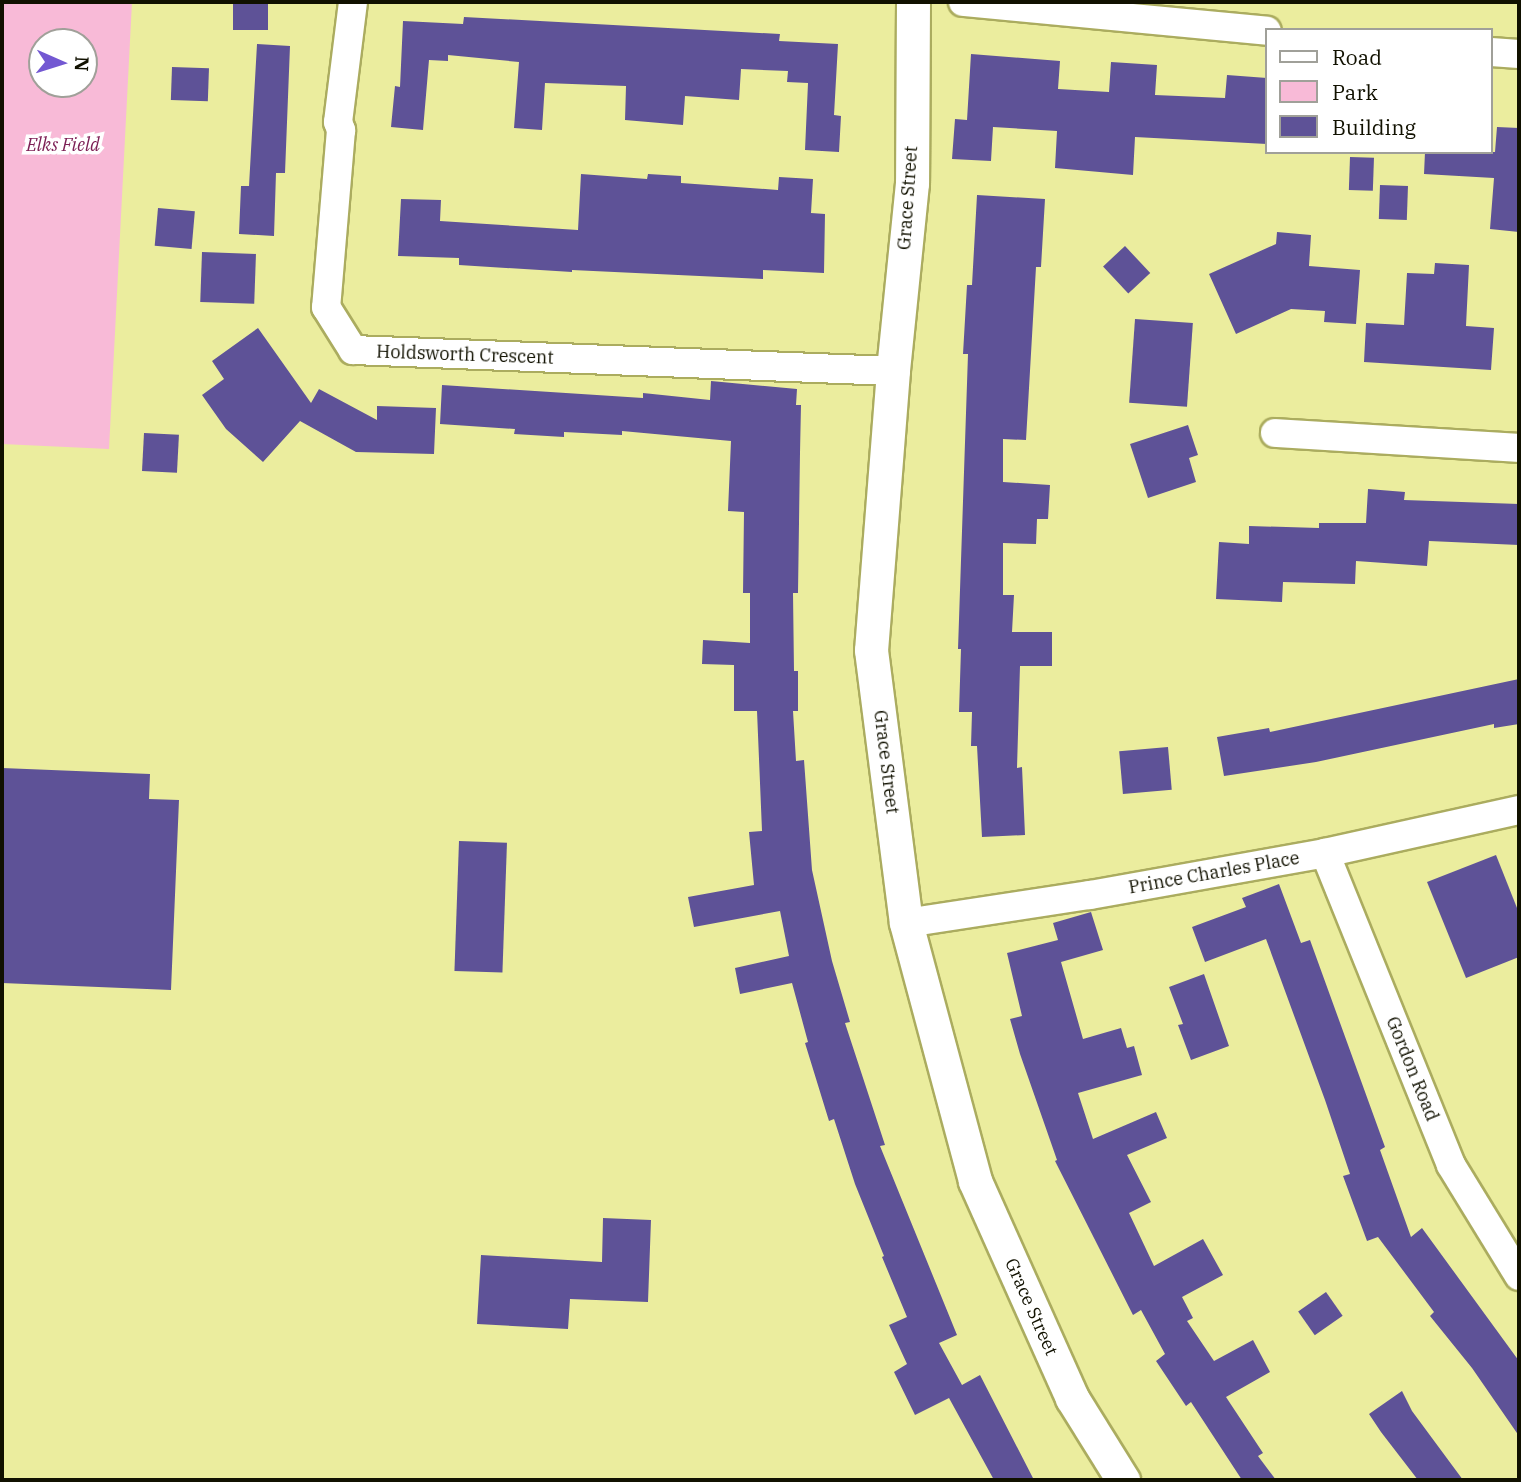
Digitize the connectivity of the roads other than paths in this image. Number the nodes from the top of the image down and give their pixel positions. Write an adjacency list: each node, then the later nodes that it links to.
1 (353, 2): 7 (street, Holdsworth Crescent)
2 (913, 2): 7 (street, Grace Street)
3 (963, 2): 4 (street)
4 (1266, 31)
5 (1493, 52): 6 (street)
6 (1519, 54)
7 (892, 370): 12 (street, Grace Street)
8 (1275, 433): 9 (street)
9 (1519, 448)
10 (1519, 810): 11 (street, Prince Charles Place)
11 (1325, 853): 12 (street, Prince Charles Place); 13 (street, Gordon Road)
12 (906, 923): 14 (street, Grace Street)
13 (1519, 1276)
14 (1123, 1480)

